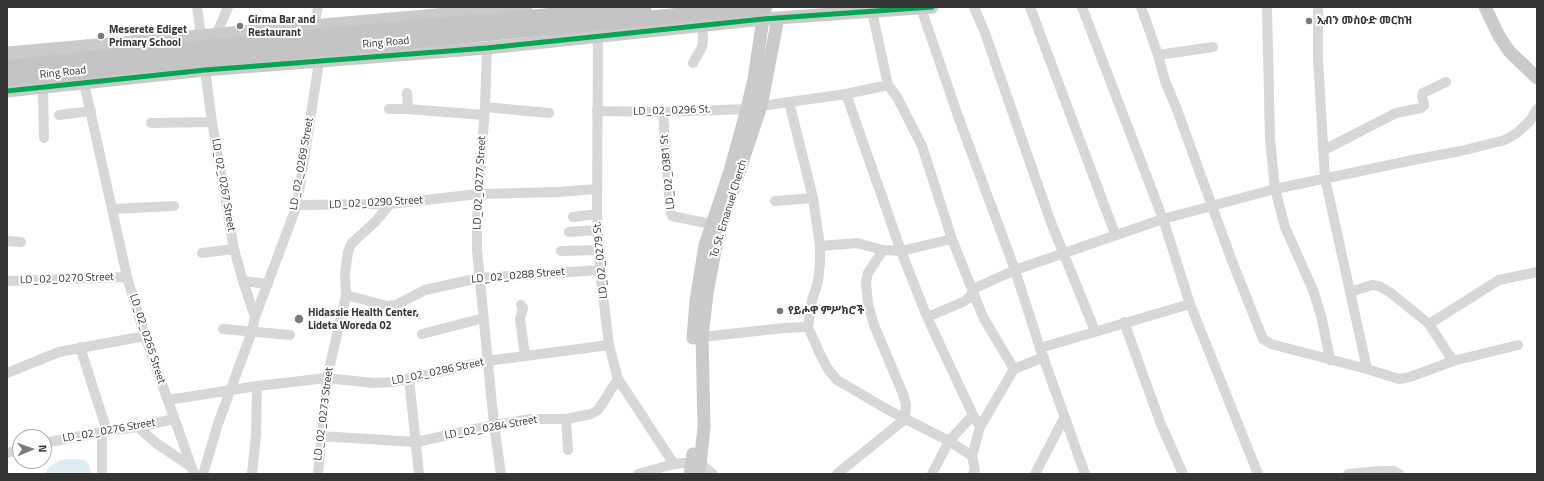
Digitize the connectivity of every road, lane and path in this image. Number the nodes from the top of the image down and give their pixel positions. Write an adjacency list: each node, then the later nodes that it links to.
1 (197, 7): 21 (street)
2 (228, 7): 20 (street)
3 (318, 7): 19 (street)
4 (526, 7): 15 (main road)
5 (644, 7): 29 (highway, Ring Road)
6 (974, 7): 84 (street)
7 (1030, 7): 73 (street)
8 (1082, 7): 69 (street)
9 (1141, 7): 26 (street)
10 (1267, 7): 58 (street)
11 (1318, 7): 55 (street)
12 (1484, 7): 31 (main road)
13 (926, 8): 14 (main road); 86 (street)
14 (872, 11): 17 (main road); 35 (street)
15 (425, 12): 19 (main road)
16 (764, 13): 17 (main road); 18 (main road); 32 (highway, Ring Road); 42 (main road, To St. Emanuel Cherch)
17 (778, 18): 41 (main road, To St. Emanuel Cherch)
18 (702, 25): 22 (main road); 28 (street)
19 (314, 26): 20 (main road)
20 (217, 33): 21 (main road)
21 (200, 35): 25 (main road)
22 (598, 37): 24 (main road); 47 (street, LD_02_0279 St.)
23 (1213, 47): 26 (street)
24 (487, 48): 27 (main road); 46 (street, LD_02_0277 Street)
25 (7, 52)
26 (1158, 55): 64 (street)
27 (319, 62): 30 (main road); 63 (street, LD_02_0269 Street)
28 (693, 63)
29 (7, 67)
30 (205, 70): 34 (main road); 52 (street, LD_02_0267 Street)
31 (1537, 78)
32 (7, 79)
33 (1446, 82): 55 (street)
34 (84, 83): 36 (main road); 48 (street, LD_02_0265 Street)
35 (888, 85): 39 (street); 74 (street)
36 (43, 88): 37 (main road); 54 (street)
37 (7, 91)
38 (407, 93): 44 (street)
39 (846, 94): 40 (street); 82 (street)
40 (789, 102): 41 (street); 60 (street)
41 (761, 106): 110 (main road, To St. Emanuel Cherch)
42 (747, 108): 49 (street, LD_02_0296 St.); 70 (main road, To St. Emanuel Cherch)
43 (389, 109): 44 (street)
44 (408, 109): 46 (street)
45 (1537, 109): 56 (street)
46 (484, 111): 50 (street); 59 (street, LD_02_0277 Street)
47 (597, 111): 49 (street, LD_02_0296 St.); 57 (street, LD_02_0279 St.)
48 (91, 112): 51 (street); 66 (street, LD_02_0265 Street)
49 (663, 112): 70 (street, LD_02_0381 St)
50 (549, 113)
51 (59, 115)
52 (212, 122): 53 (street, LD_02_0267 Street); 78 (street, LD_02_0267 Street)
53 (151, 123)
54 (44, 138)
55 (1324, 150): 56 (street)
56 (1326, 178): 58 (street); 94 (street)
57 (596, 189): 59 (street, LD_02_0290 Street); 67 (street, LD_02_0279 St.)
58 (1275, 189): 64 (street); 116 (street)
59 (478, 194): 62 (street, LD_02_0290 Street); 89 (street, LD_02_0277 Street)
60 (813, 198): 61 (street); 77 (street)
61 (775, 201)
62 (390, 204): 63 (street, LD_02_0290 Street); 95 (street, LD_02_0273 Street)
63 (297, 205): 92 (street, LD_02_0269 Street)
64 (1212, 205): 69 (street); 116 (street)
65 (174, 206): 66 (street)
66 (113, 209): 88 (street, LD_02_0265 Street)
67 (597, 214): 68 (street); 71 (street, LD_02_0279 St.)
68 (573, 217)
69 (1163, 219): 73 (street); 96 (street)
70 (711, 224): 144 (main road, To St. Emanuel Cherch)
71 (598, 230): 72 (street); 79 (street, LD_02_0279 St.)
72 (569, 232)
73 (1115, 234): 84 (street)
74 (952, 239): 82 (street); 93 (street)
75 (7, 241): 76 (street)
76 (21, 242)
77 (820, 246): 80 (street); 103 (street)
78 (234, 248): 83 (street); 91 (street, LD_02_0267 Street)
79 (600, 250): 81 (street); 85 (street, LD_02_0279 St.)
80 (883, 250): 82 (street); 132 (street)
81 (561, 251)
82 (901, 251): 99 (street)
83 (202, 253)
84 (1062, 253): 86 (street); 106 (street)
85 (600, 270): 89 (street, LD_02_0288 Street); 111 (street, LD_02_0279 St.)
86 (1015, 270): 93 (street); 114 (street)
87 (1537, 272): 102 (street)
88 (127, 277): 90 (street, LD_02_0270 Street); 109 (street, LD_02_0265 Street)
89 (479, 278): 95 (street, LD_02_0288 Street); 100 (street, LD_02_0277 Street)
90 (7, 281)
91 (243, 281): 92 (street); 98 (street, LD_02_0267 Street)
92 (268, 284): 98 (street, LD_02_0269 Street)
93 (973, 289): 99 (street); 119 (street)
94 (1350, 292): 102 (street); 120 (street)
95 (346, 295): 122 (street, LD_02_0273 Street)
96 (1190, 304): 101 (street); 160 (street)
97 (521, 305): 115 (street)
98 (255, 317): 105 (street, LD_02_0269 Street)
99 (927, 317): 128 (street)
100 (484, 318): 107 (street); 117 (street, LD_02_0277 Street)
101 (1124, 322): 106 (street); 159 (street)
102 (1429, 324): 118 (street)
103 (808, 327): 110 (street); 132 (street)
104 (222, 328): 105 (street)
105 (252, 331): 108 (street); 126 (street, LD_02_0269 Street)
106 (1095, 332): 114 (street)
107 (422, 334)
108 (290, 335)
109 (145, 336): 113 (street); 127 (street, LD_02_0265 Street)
110 (702, 337): 144 (main road, To St. Emanuel Cherch)
111 (609, 345): 115 (street, LD_02_0286 Street); 124 (street, LD_02_0279 St.)
112 (1518, 345): 118 (street)
113 (80, 347): 121 (street); 136 (street)
114 (1042, 352): 119 (street); 129 (street)
115 (525, 355): 117 (street, LD_02_0286 Street)
116 (1330, 360): 120 (street)
117 (487, 361): 123 (street, LD_02_0286 Street); 133 (street, LD_02_0277 Street)
118 (1452, 361): 120 (street)
119 (1014, 369): 135 (street)
120 (1367, 369)
121 (7, 373)
122 (327, 378): 123 (street, LD_02_0286 Street); 125 (street, LD_02_0286 Street); 137 (street, LD_02_0273 Street)
123 (408, 378): 140 (street)
124 (618, 380): 131 (street, LD_02_0284 Street); 143 (street, LD_02_0279 St.)
125 (257, 386): 126 (street, LD_02_0286 Street); 149 (street)
126 (231, 390): 127 (street, LD_02_0286 Street); 148 (street, LD_02_0269 Street)
127 (168, 400): 130 (street, LD_02_0265 Street)
128 (973, 416): 135 (street); 139 (street)
129 (1064, 418): 157 (street); 158 (street)
130 (174, 419): 134 (street, LD_02_0276 Street); 145 (street, LD_02_0265 Street)
131 (566, 419): 133 (street, LD_02_0284 Street); 141 (street)
132 (905, 419): 139 (street); 155 (street)
133 (494, 425): 140 (street, LD_02_0284 Street); 152 (street, LD_02_0277 Street)
134 (138, 427): 136 (street, LD_02_0276 Street); 145 (street, LD_02_0265 Street)
135 (980, 427): 142 (street)
136 (104, 431): 138 (street, LD_02_0276 Street); 147 (street)
137 (320, 436): 140 (street, LD_02_0284 Street); 150 (street, LD_02_0273 Street)
138 (52, 441)
139 (949, 441): 142 (street); 156 (street)
140 (416, 442): 151 (street)
141 (568, 450)
142 (972, 456): 146 (street)
143 (674, 464): 144 (street); 153 (street)
144 (696, 469): 154 (street)
145 (192, 470)
146 (975, 473)
147 (102, 474)
148 (203, 474)
149 (252, 474)
150 (318, 474)
151 (419, 474)
152 (501, 474)
153 (638, 474)
154 (713, 474)
155 (837, 474)
156 (932, 474)
157 (1035, 474)
158 (1085, 474)
159 (1183, 474)
160 (1258, 474)
161 (1348, 474): 162 (street)
162 (1399, 474)

